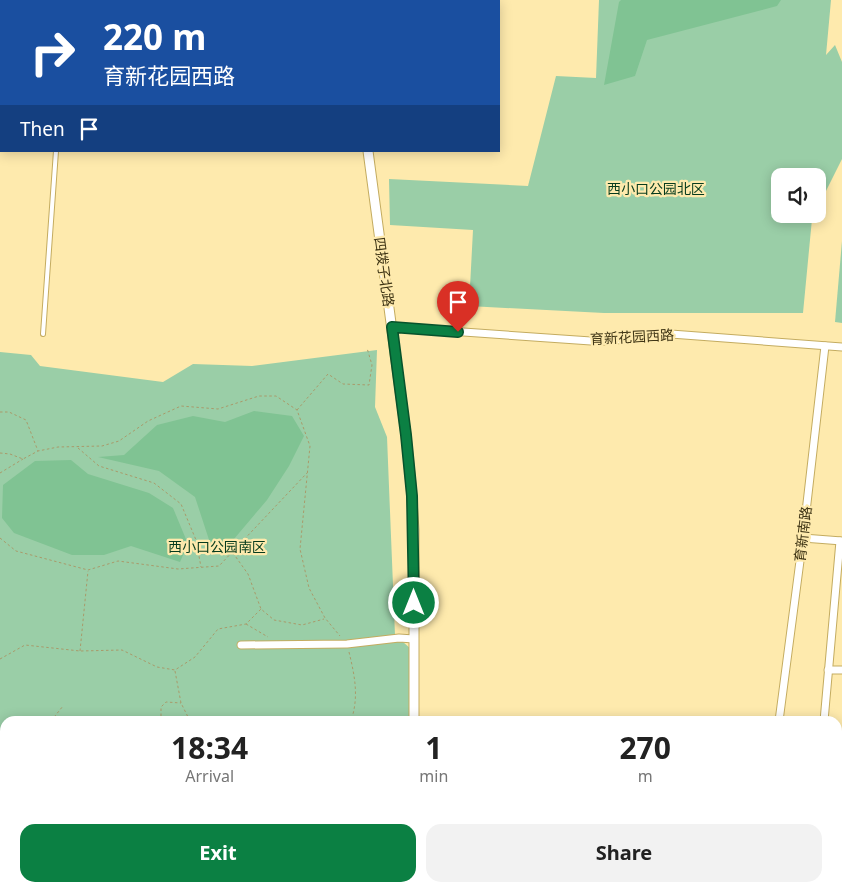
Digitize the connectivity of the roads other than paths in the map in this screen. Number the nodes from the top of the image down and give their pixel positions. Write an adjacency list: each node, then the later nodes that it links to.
1 (56, 152): 4 (lane)
2 (368, 152): 3 (street, 四拨子北路)
3 (392, 327): 5 (street, 育新花园西路); 10 (street, 四拨子北路)
4 (43, 334)
5 (825, 346): 6 (street, 育新花园西路); 7 (street, 育新南路)
6 (842, 347)
7 (803, 538): 8 (street); 15 (street, 育新南路)
8 (841, 541): 9 (street)
9 (839, 591): 12 (street)
10 (414, 639): 11 (street); 14 (street, 四拨子北路)
11 (241, 645)
12 (828, 670): 13 (street); 16 (street)
13 (842, 670)
14 (414, 716)
15 (780, 716)
16 (824, 716)

